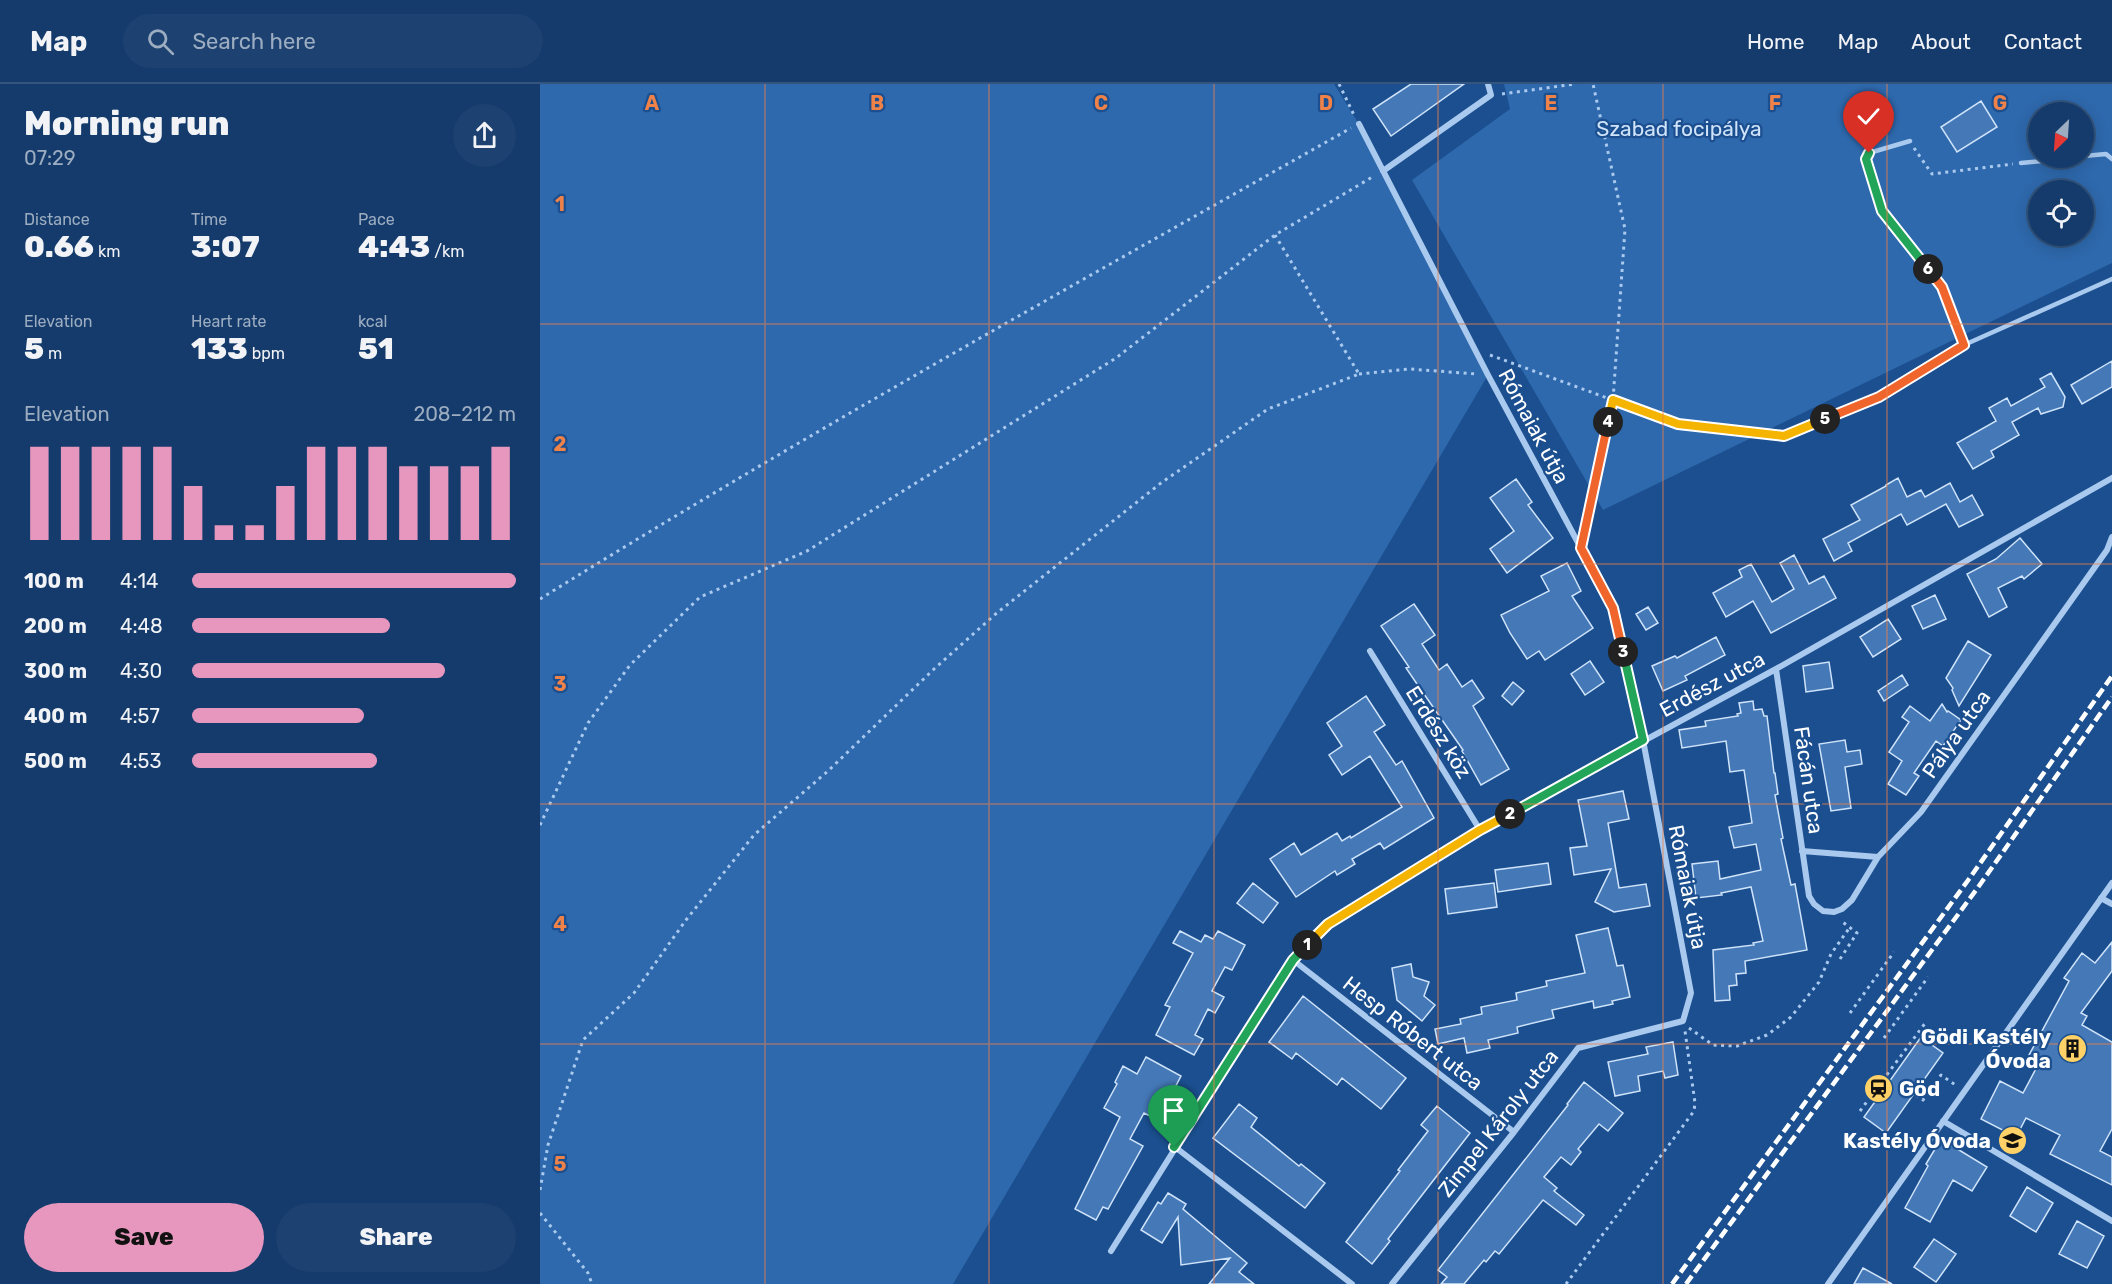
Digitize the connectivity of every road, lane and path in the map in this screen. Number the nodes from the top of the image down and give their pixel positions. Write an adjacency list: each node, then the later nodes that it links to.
1 (1339, 84): 6 (path)
2 (1488, 84): 5 (street)
3 (1575, 84): 5 (path)
4 (1593, 84): 19 (path)
5 (1491, 95): 12 (street)
6 (1359, 124): 12 (street, Rómaiak útja); 24 (path)
7 (1910, 141): 11 (path); 15 (lane)
8 (2094, 155): 9 (lane)
9 (2112, 159)
10 (2028, 162): 11 (lane)
11 (2021, 163)
12 (1383, 171): 13 (path); 16 (street, Rómaiak útja)
13 (1275, 235): 17 (path); 28 (path)
14 (2112, 279): 15 (lane)
15 (1964, 345): 20 (lane)
16 (1474, 349): 18 (street, Rómaiak útja); 19 (path)
17 (1359, 374): 18 (path); 51 (path)
18 (1488, 375): 23 (street, Rómaiak útja)
19 (1613, 400): 20 (path); 23 (path)
20 (1784, 436)
21 (2112, 478): 26 (street, Erdész utca)
22 (2112, 537): 31 (street, Pálya utca)
23 (1581, 548): 27 (street, Rómaiak útja)
24 (540, 599)
25 (1370, 651): 29 (street, Erdész köz)
26 (1776, 669): 27 (street, Erdész utca); 30 (street, Fácán utca)
27 (1643, 740): 29 (street, Erdész utca); 42 (street, Rómaiak útja)
28 (540, 825)
29 (1480, 830): 39 (street, Erdész utca)
30 (1802, 851): 31 (street); 35 (street, Fácán utca)
31 (1878, 857): 35 (street, Pálya utca)
32 (2112, 883): 33 (street)
33 (2101, 898): 34 (street); 45 (street)
34 (2112, 904)
35 (1834, 912): 36 (path)
36 (1850, 927): 38 (path); 42 (path)
37 (1894, 952): 41 (path)
38 (1840, 958)
39 (1293, 960): 49 (street, Hesp Róbert utca); 50 (street, Erdész utca)
40 (1928, 977): 44 (path)
41 (1850, 1013)
42 (1683, 1021): 49 (street, Zimpel Károly utca); 58 (path)
43 (1926, 1022): 47 (path)
44 (1884, 1038)
45 (1964, 1092): 46 (path); 48 (street)
46 (1916, 1095)
47 (1860, 1111)
48 (1943, 1120): 53 (street); 59 (street)
49 (1514, 1132): 57 (street, Zimpel Károly utca)
50 (1174, 1147): 54 (street, Erdész utca); 56 (street)
51 (540, 1190)
52 (540, 1213): 55 (path)
53 (2112, 1221)
54 (1112, 1251)
55 (592, 1284)
56 (1352, 1284)
57 (1392, 1284)
58 (1566, 1284)
59 (1828, 1284)

